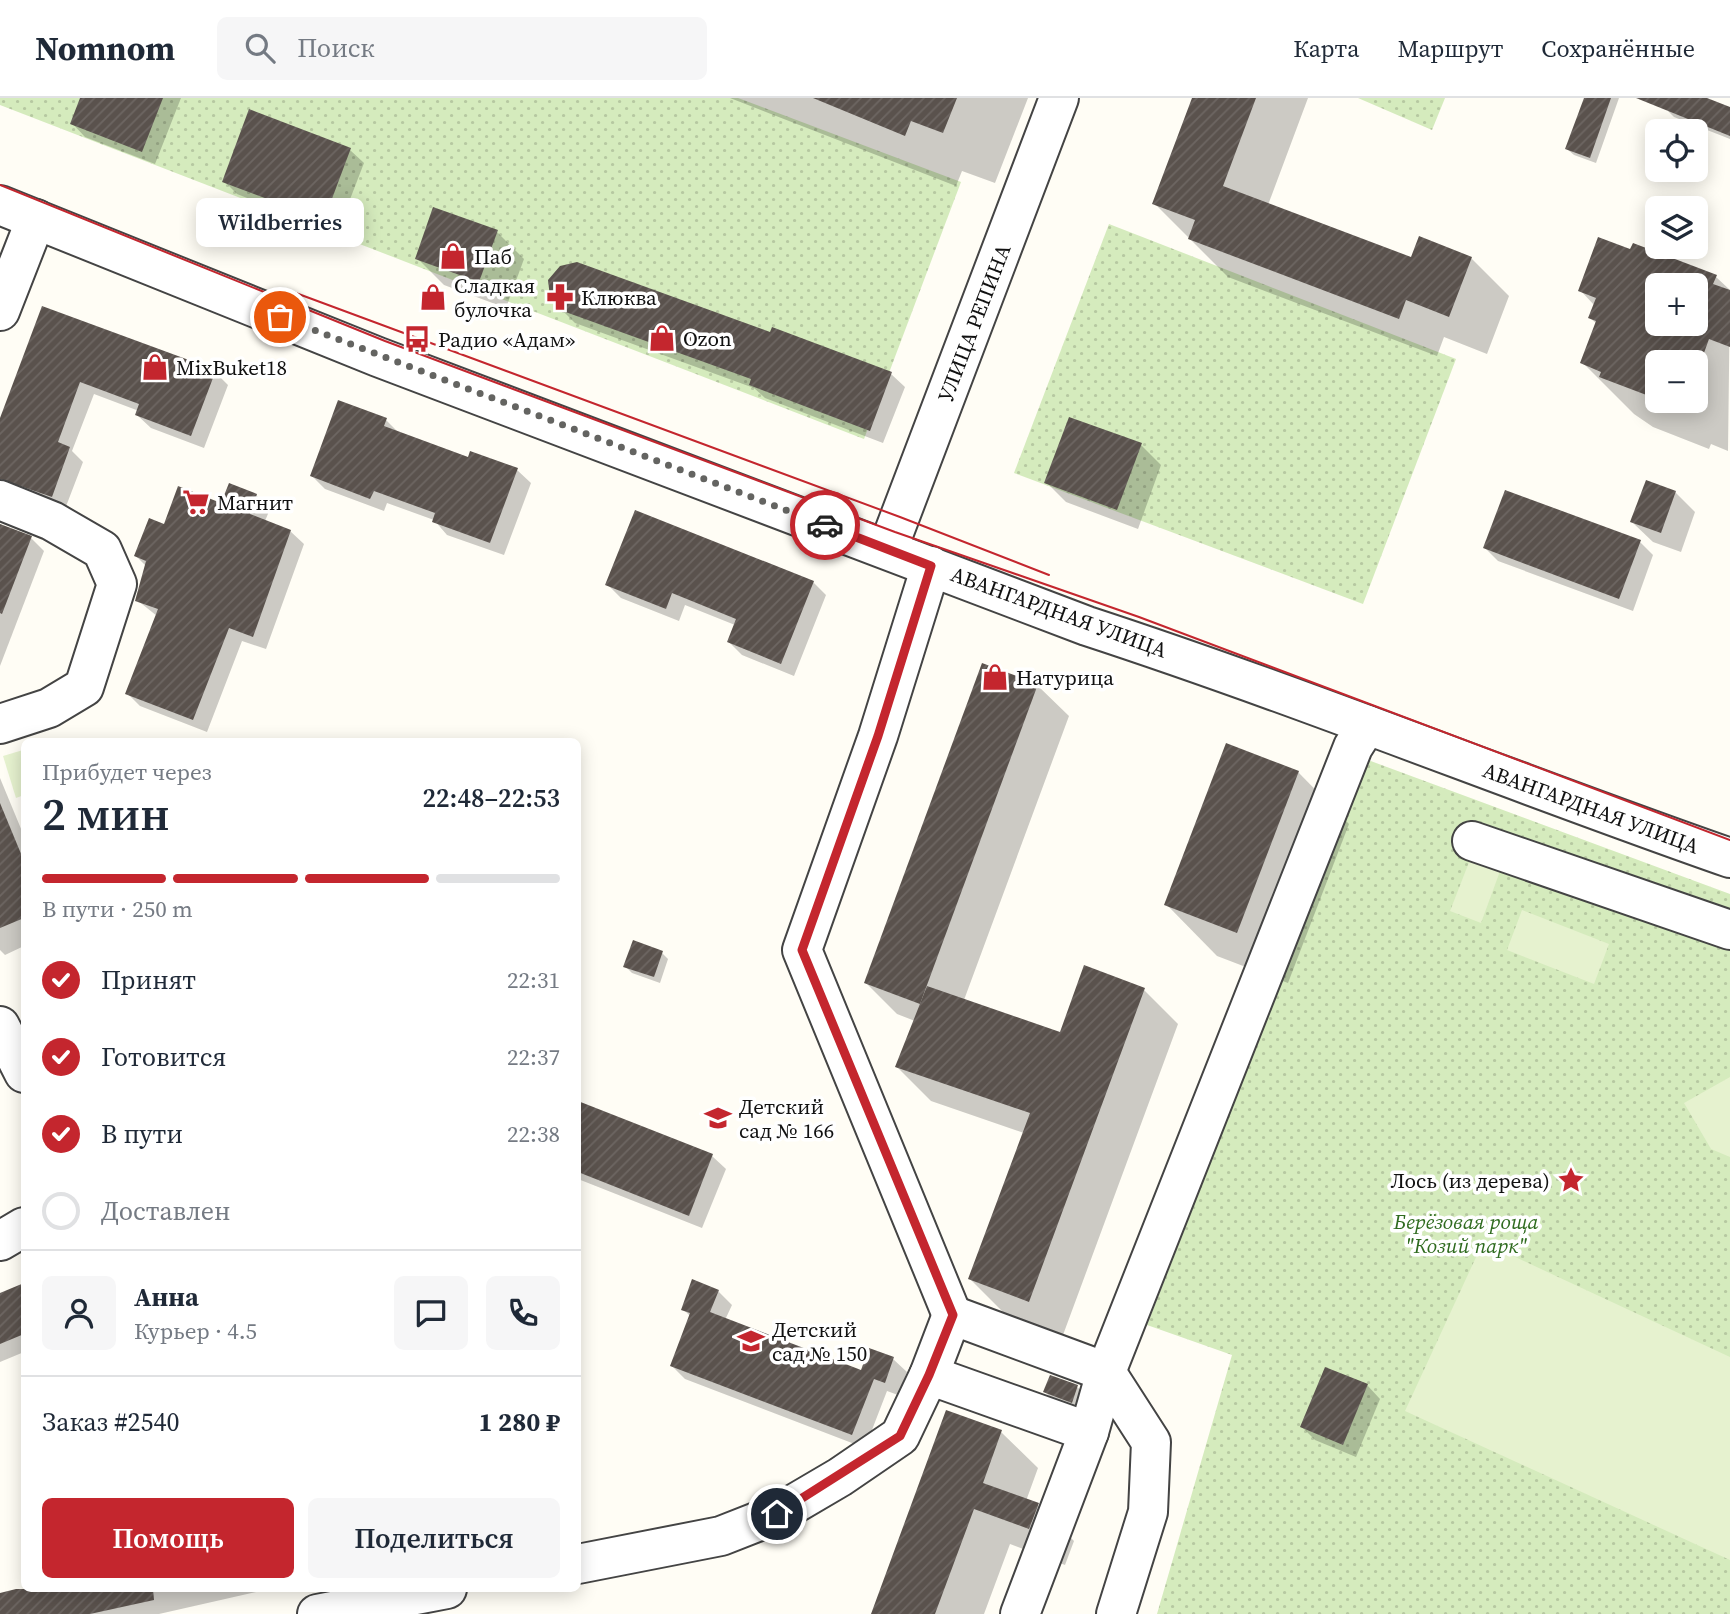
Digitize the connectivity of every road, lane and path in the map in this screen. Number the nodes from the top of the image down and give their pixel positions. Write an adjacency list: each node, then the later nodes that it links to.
1 (1059, 98): 6 (street, УЛИЦА РЕПИНА)
2 (0, 205): 3 (street, АВАНГАРДНАЯ УЛИЦА)
3 (36, 219): 4 (street); 6 (street, АВАНГАРДНАЯ УЛИЦА)
4 (0, 310)
5 (0, 499): 8 (street)
6 (888, 548): 7 (street, АВАНГАРДНАЯ УЛИЦА)
7 (931, 566): 9 (street, АВАНГАРДНАЯ УЛИЦА); 17 (street)
8 (0, 724)
9 (1367, 725): 11 (street, АВАНГАРДНАЯ УЛИЦА); 18 (street)
10 (1472, 841): 12 (street)
11 (1730, 858)
12 (1730, 930)
13 (0, 1026): 14 (street)
14 (21, 1067)
15 (21, 1229): 16 (street)
16 (0, 1241)
17 (953, 1315): 18 (street); 19 (street)
18 (1106, 1372): 20 (street); 25 (street)
19 (929, 1375): 20 (street); 21 (street)
20 (1089, 1432): 24 (street)
21 (581, 1563)
22 (431, 1592): 23 (street)
23 (317, 1614)
24 (1020, 1614)
25 (1116, 1614)

